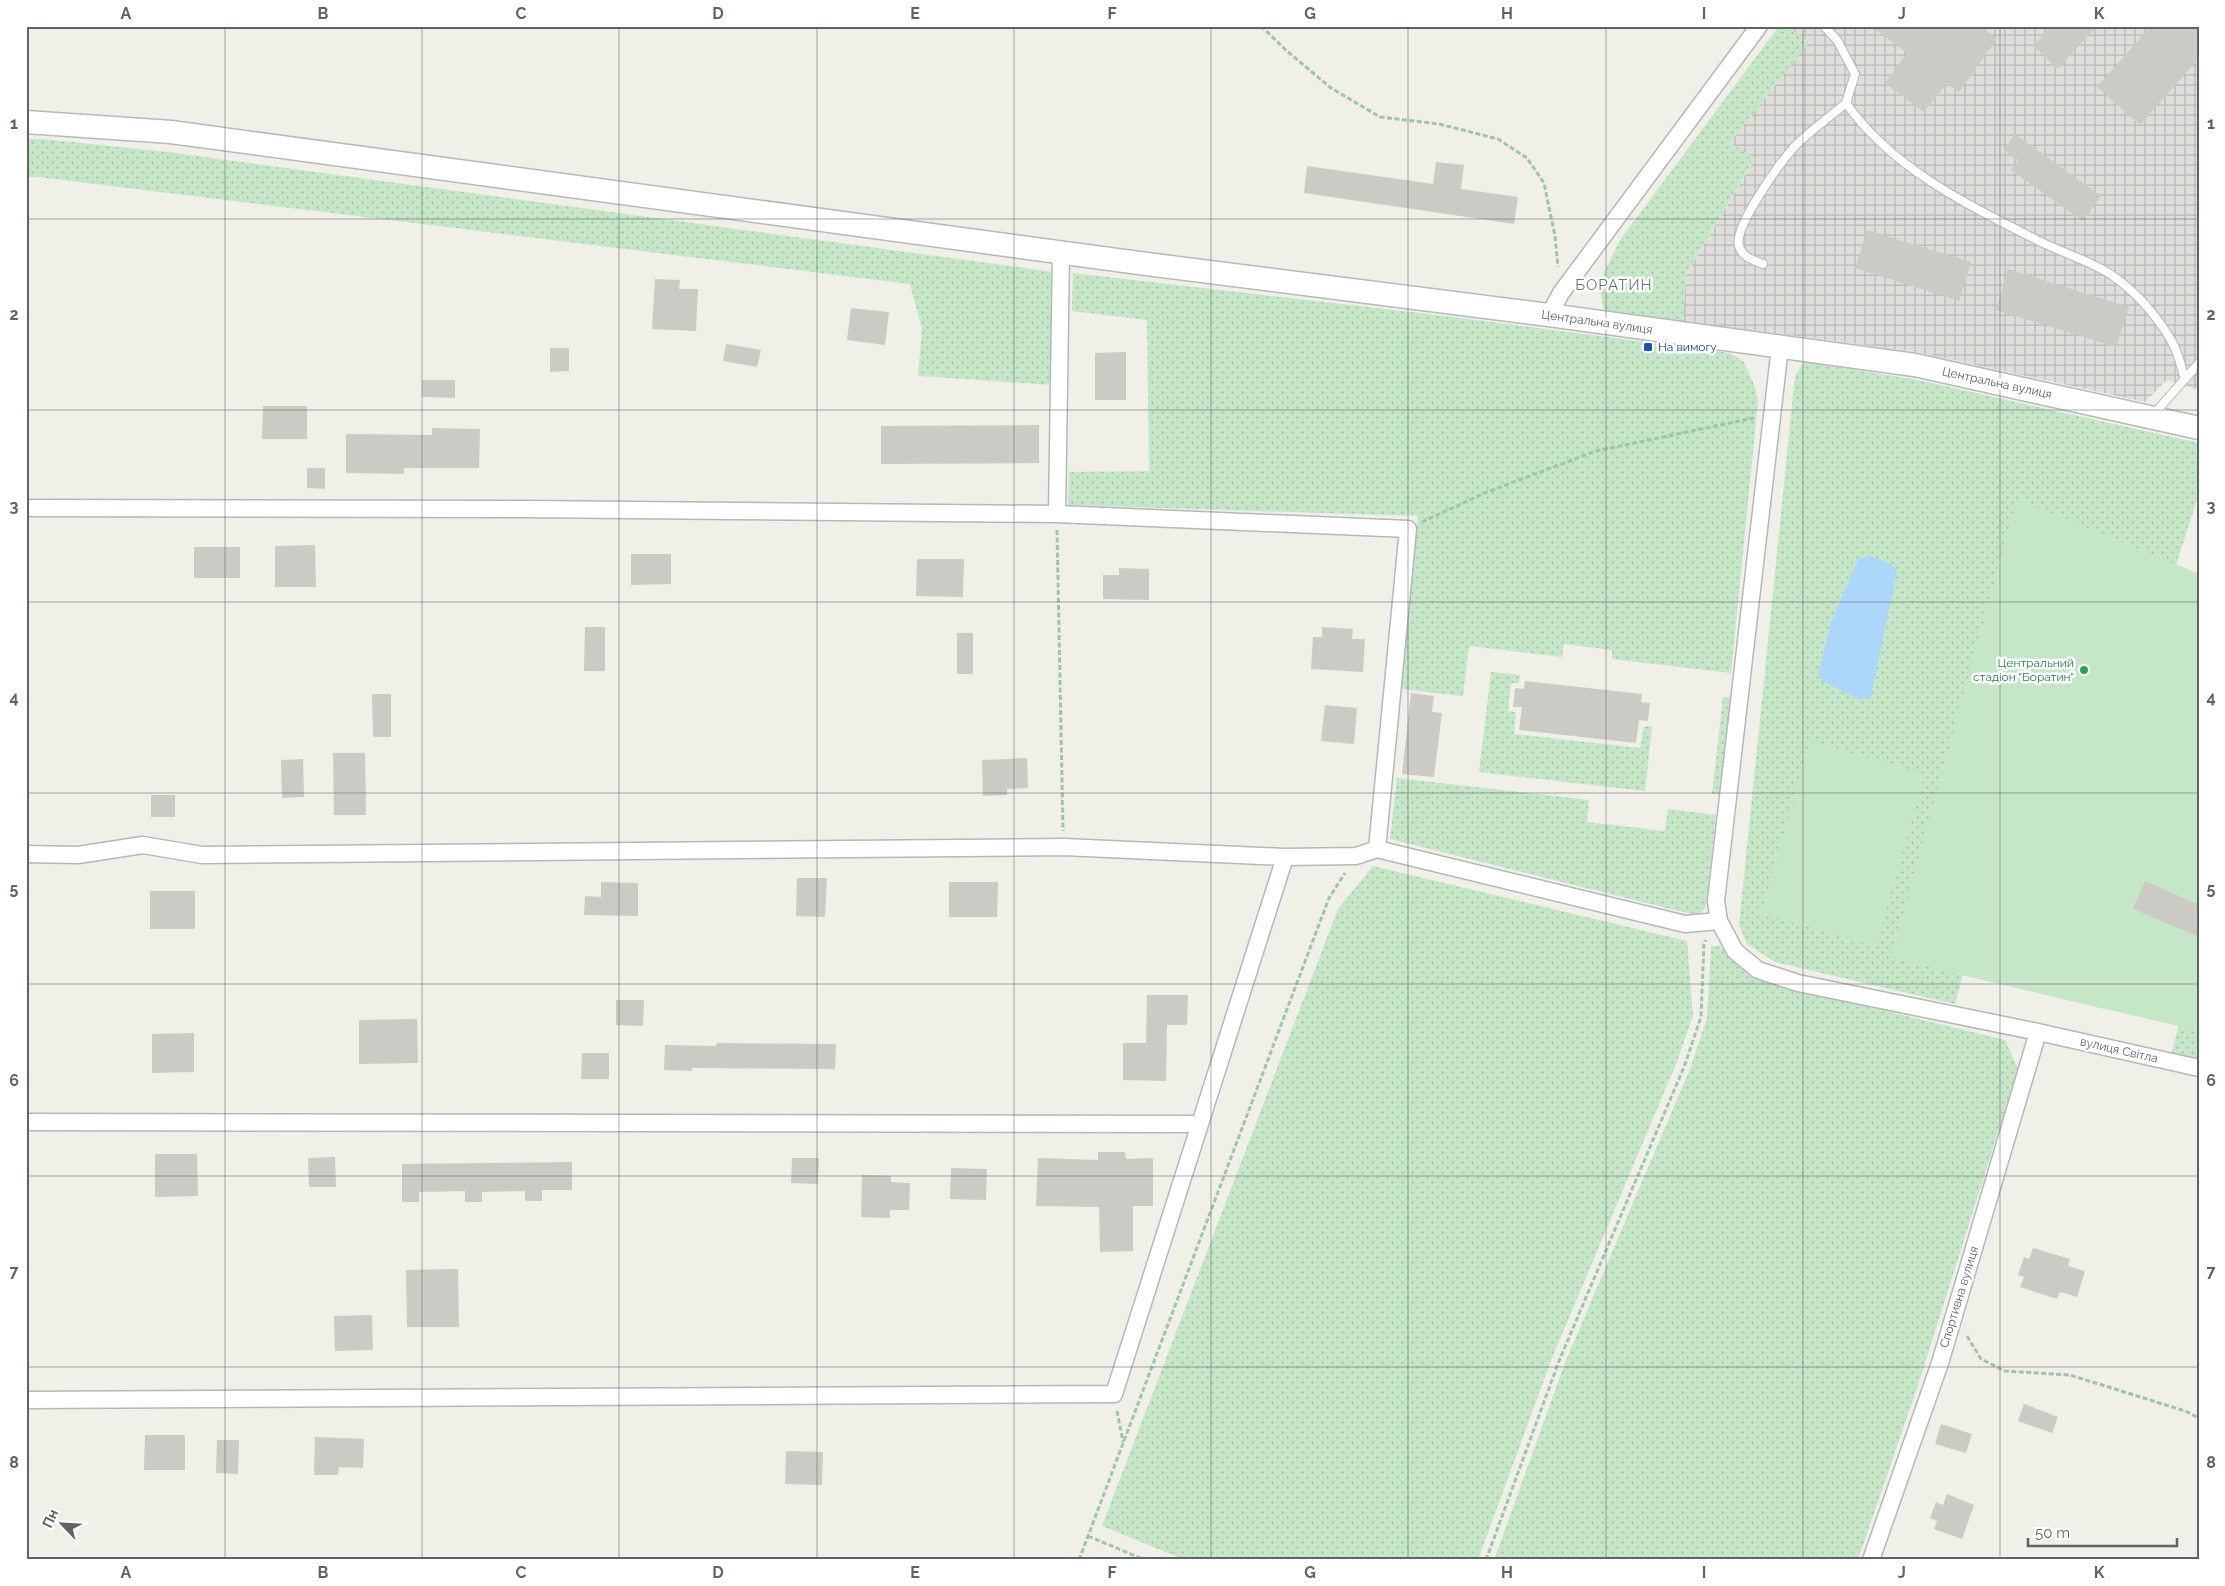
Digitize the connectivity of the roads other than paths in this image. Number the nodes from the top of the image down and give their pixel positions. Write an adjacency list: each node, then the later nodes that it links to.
1 (1759, 26): 7 (street)
2 (1824, 26): 3 (lane)
3 (1846, 103): 6 (lane); 10 (lane)
4 (26, 122): 5 (street, Центральна вулиця)
5 (1061, 252): 7 (street, Центральна вулиця); 14 (street)
6 (1763, 264)
7 (1549, 315): 8 (street, Центральна вулиця)
8 (1780, 347): 11 (street, Центральна вулиця); 18 (street)
9 (2199, 364): 10 (lane)
10 (2185, 379): 11 (lane)
11 (2151, 416): 12 (street, Центральна вулиця)
12 (2199, 428)
13 (26, 508): 14 (street)
14 (1057, 514): 15 (street)
15 (1377, 849): 17 (street); 18 (street)
16 (26, 854): 17 (street)
17 (1285, 857): 22 (street)
18 (1719, 921): 19 (street, вулиця Світла)
19 (2038, 1032): 20 (street, вулиця Світла); 24 (street, Спортивна вулиця)
20 (2199, 1068)
21 (26, 1122): 22 (street)
22 (1200, 1124): 23 (street)
23 (26, 1400)
24 (1871, 1560)

